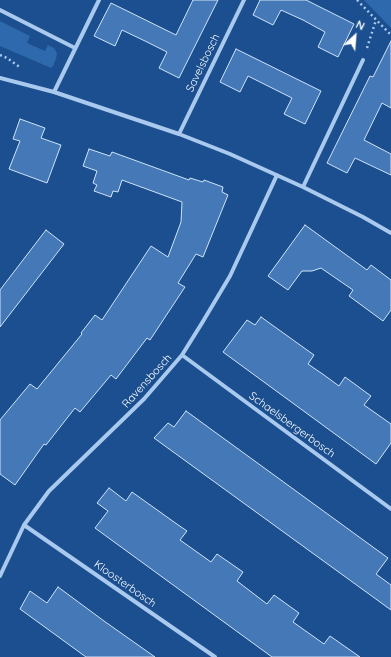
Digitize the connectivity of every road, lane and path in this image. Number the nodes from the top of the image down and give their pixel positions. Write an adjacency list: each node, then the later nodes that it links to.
1 (99, 0): 7 (street)
2 (244, 0): 11 (street, Savelsbosch)
3 (357, 0): 5 (path)
4 (0, 10): 7 (street)
5 (377, 20): 6 (path); 8 (path)
6 (391, 35)
7 (75, 48): 10 (street)
8 (363, 60): 13 (street)
9 (0, 78): 10 (street)
10 (54, 92): 11 (street)
11 (179, 134): 12 (street)
12 (277, 175): 13 (street); 15 (street, Ravensbosch)
13 (304, 187): 14 (street)
14 (391, 233)
15 (182, 355): 16 (street, Schaelsbergerbosch); 17 (street, Ravensbosch)
16 (391, 509)
17 (24, 525): 18 (street, Ravensbosch); 19 (street, Kloosterbosch)
18 (0, 576)
19 (215, 657)

